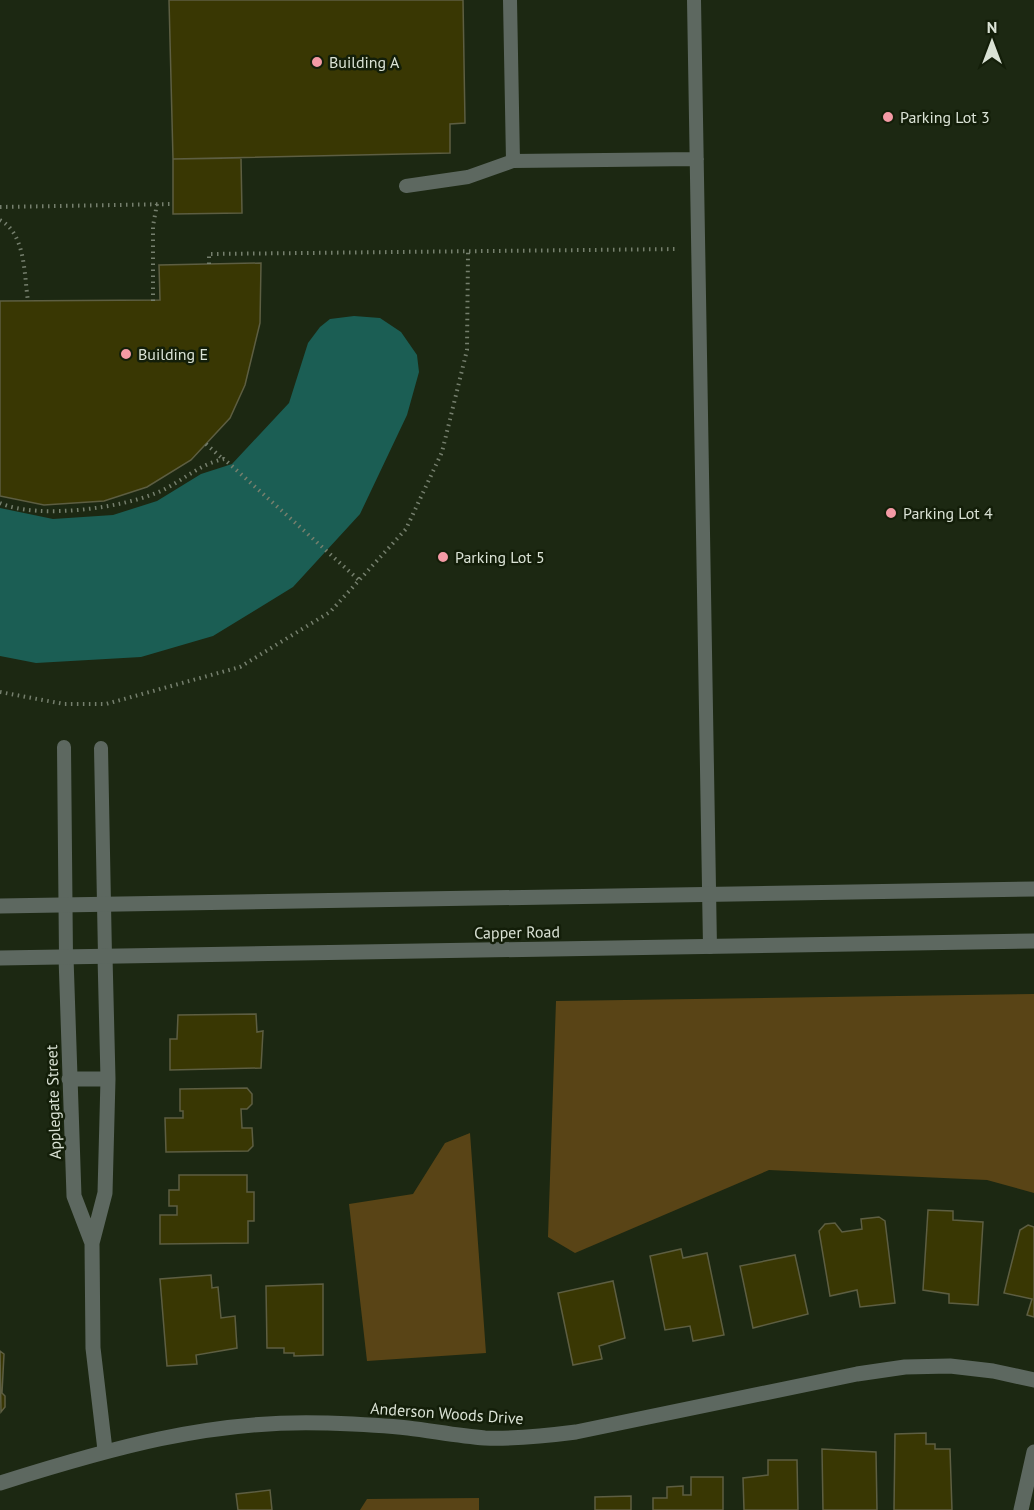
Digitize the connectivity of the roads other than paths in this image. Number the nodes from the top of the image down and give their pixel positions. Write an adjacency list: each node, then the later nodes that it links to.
1 (510, 0): 4 (lane)
2 (694, 0): 3 (lane)
3 (697, 159): 4 (lane); 9 (lane)
4 (513, 161): 5 (lane)
5 (406, 186)
6 (64, 747): 11 (lane)
7 (101, 748): 10 (lane)
8 (1034, 889): 9 (street)
9 (710, 894): 10 (street); 14 (lane)
10 (105, 904): 11 (street); 15 (lane)
11 (65, 905): 12 (street); 16 (lane)
12 (0, 906)
13 (1034, 940): 14 (street, Capper Road)
14 (710, 947): 15 (street, Capper Road)
15 (105, 956): 16 (street, Capper Road); 19 (street, Applegate Street)
16 (66, 957): 17 (street, Capper Road); 18 (street, Applegate Street)
17 (0, 958)
18 (69, 1079): 19 (street); 20 (street, Applegate Street)
19 (108, 1079): 20 (street, Applegate Street)
20 (92, 1243): 22 (street, Applegate Street)
21 (1034, 1380): 22 (street, Anderson Woods Drive)
22 (105, 1450): 24 (street, Anderson Woods Drive)
23 (1034, 1452): 25 (street)
24 (0, 1483)
25 (1022, 1510)

